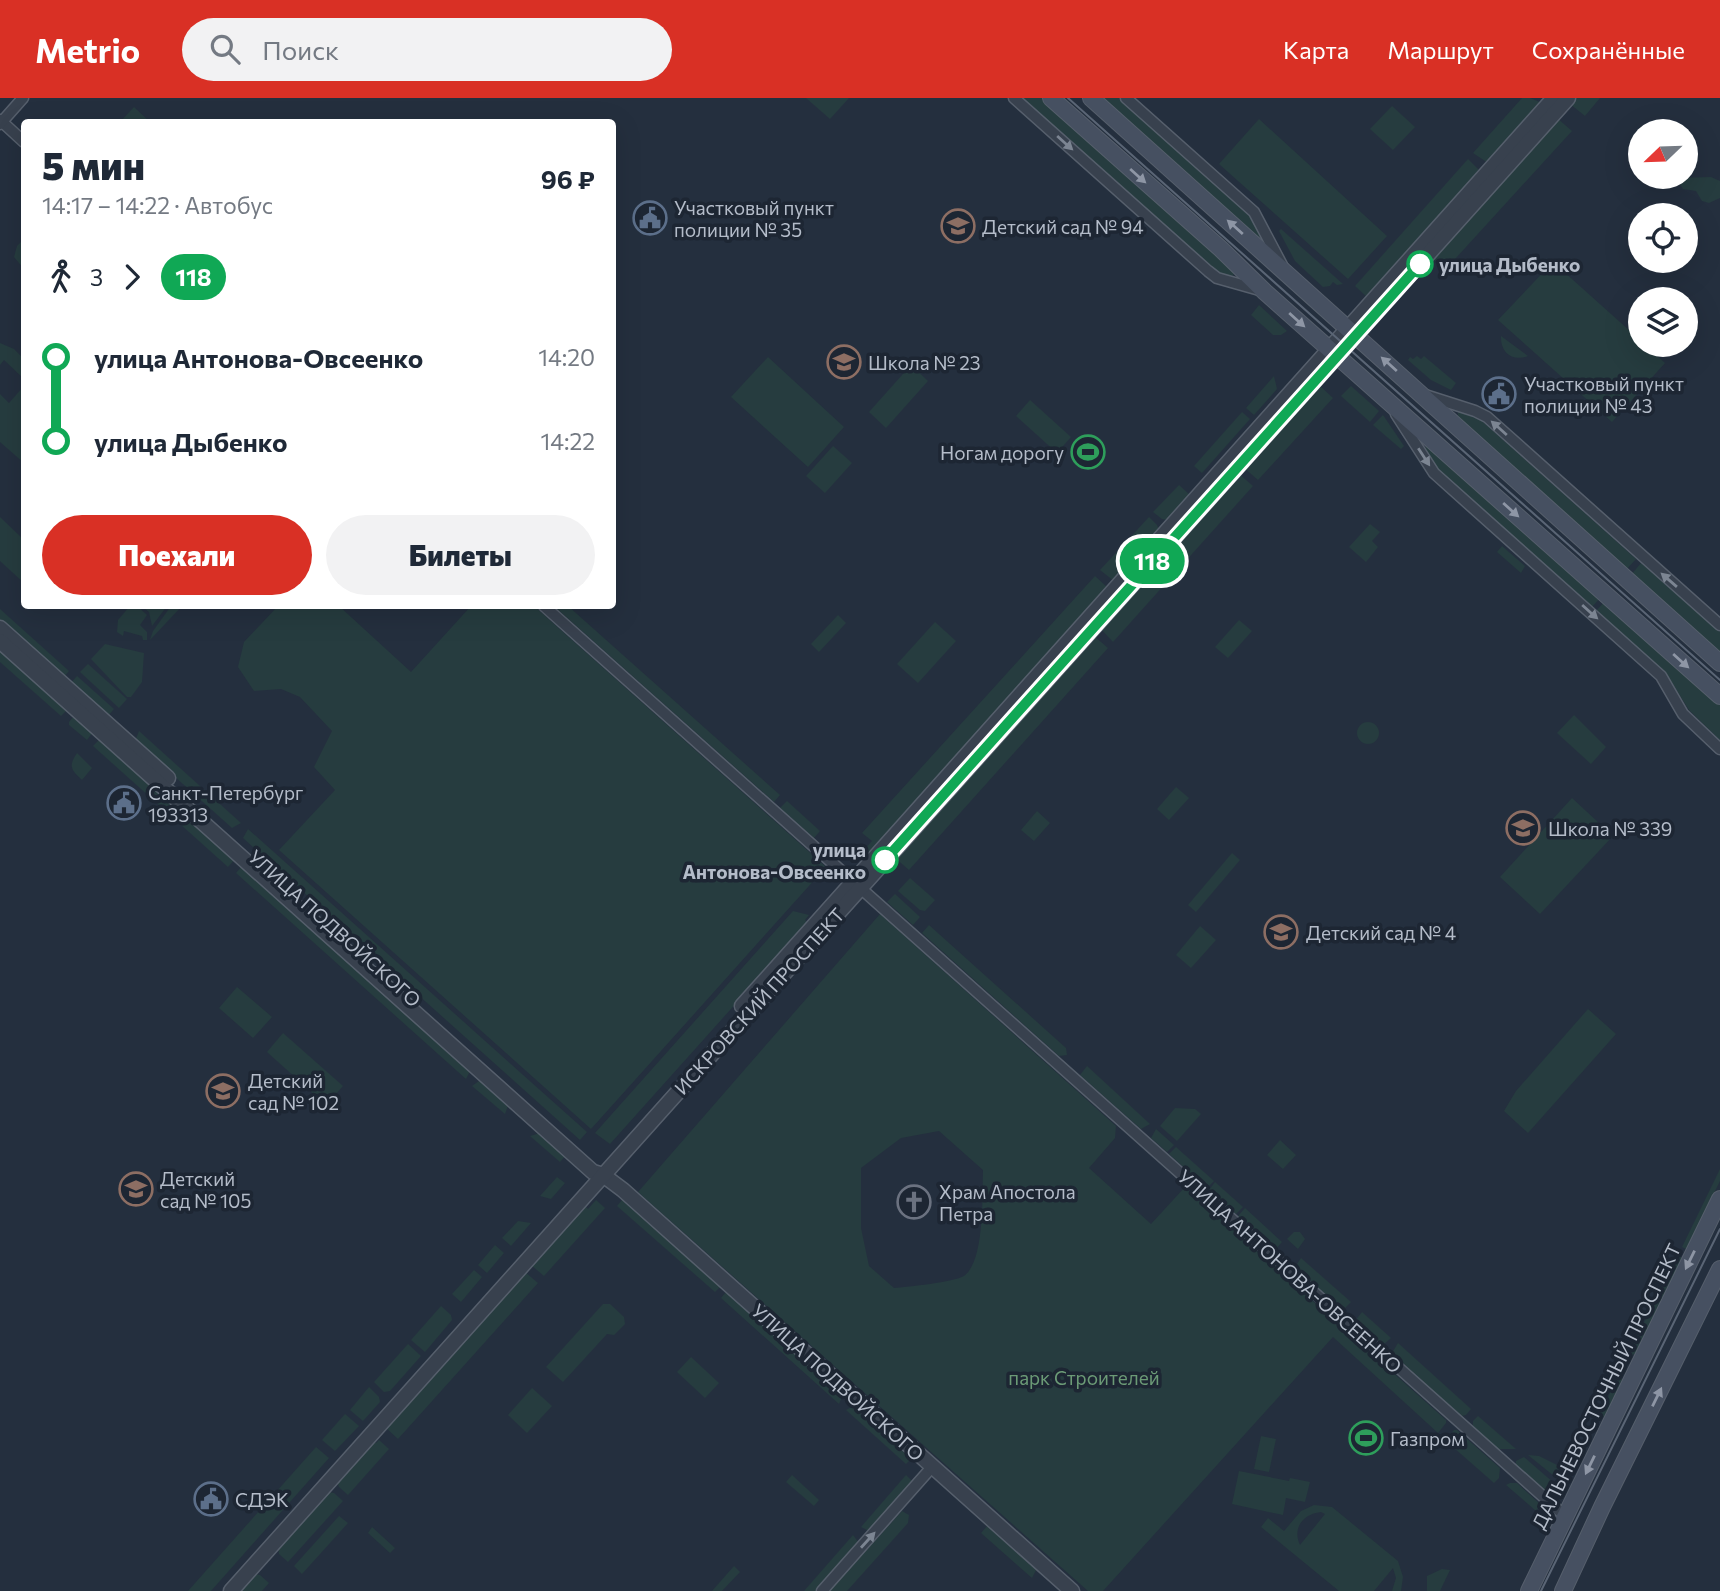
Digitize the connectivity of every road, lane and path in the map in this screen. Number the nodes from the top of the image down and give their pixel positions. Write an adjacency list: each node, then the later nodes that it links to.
1 (23, 98): 8 (street)
2 (1014, 98): 11 (street, one-way to 11)
3 (1051, 98): 11 (main road, one-way to 11)
4 (1091, 98): 10 (main road, one-way to 4)
5 (1126, 98): 10 (street)
6 (1555, 98): 12 (street, ИСКРОВСКИЙ ПРОСПЕКТ)
7 (1568, 98): 12 (street, ИСКРОВСКИЙ ПРОСПЕКТ)
8 (1, 122): 9 (street)
9 (21, 139)
10 (1286, 273): 12 (main road)
11 (1265, 292): 13 (main road, one-way to 13)
12 (1352, 331): 13 (street, ИСКРОВСКИЙ ПРОСПЕКТ); 14 (main road, one-way to 12)
13 (1333, 352): 15 (main road); 23 (street, ИСКРОВСКИЙ ПРОСПЕКТ)
14 (1422, 394): 17 (street, one-way to 14); 20 (main road)
15 (1387, 400): 21 (main road, one-way to 21); 22 (street, one-way to 22)
16 (547, 609): 23 (street, УЛИЦА АНТОНОВА-ОВСЕЕНКО)
17 (1720, 625)
18 (0, 628): 24 (street, УЛИЦА ПОДВОЙСКОГО)
19 (0, 641): 24 (street, УЛИЦА ПОДВОЙСКОГО)
20 (1720, 663)
21 (1720, 696)
22 (1720, 749)
23 (856, 884): 24 (street, ИСКРОВСКИЙ ПРОСПЕКТ); 28 (street, УЛИЦА АНТОНОВА-ОВСЕЕНКО)
24 (599, 1171): 27 (street, УЛИЦА ПОДВОЙСКОГО); 30 (street, ИСКРОВСКИЙ ПРОСПЕКТ); 31 (street, ИСКРОВСКИЙ ПРОСПЕКТ)
25 (1720, 1199): 28 (main road, ДАЛЬНЕВОСТОЧНЫЙ ПРОСПЕКТ, one-way to 28)
26 (1720, 1269): 29 (main road, one-way to 26)
27 (933, 1467): 32 (street, one-way to 27); 33 (street, УЛИЦА ПОДВОЙСКОГО)
28 (1566, 1517): 34 (main road, ДАЛЬНЕВОСТОЧНЫЙ ПРОСПЕКТ)
29 (1565, 1589)
30 (218, 1591)
31 (231, 1591)
32 (822, 1591)
33 (1072, 1591)
34 (1530, 1591)

